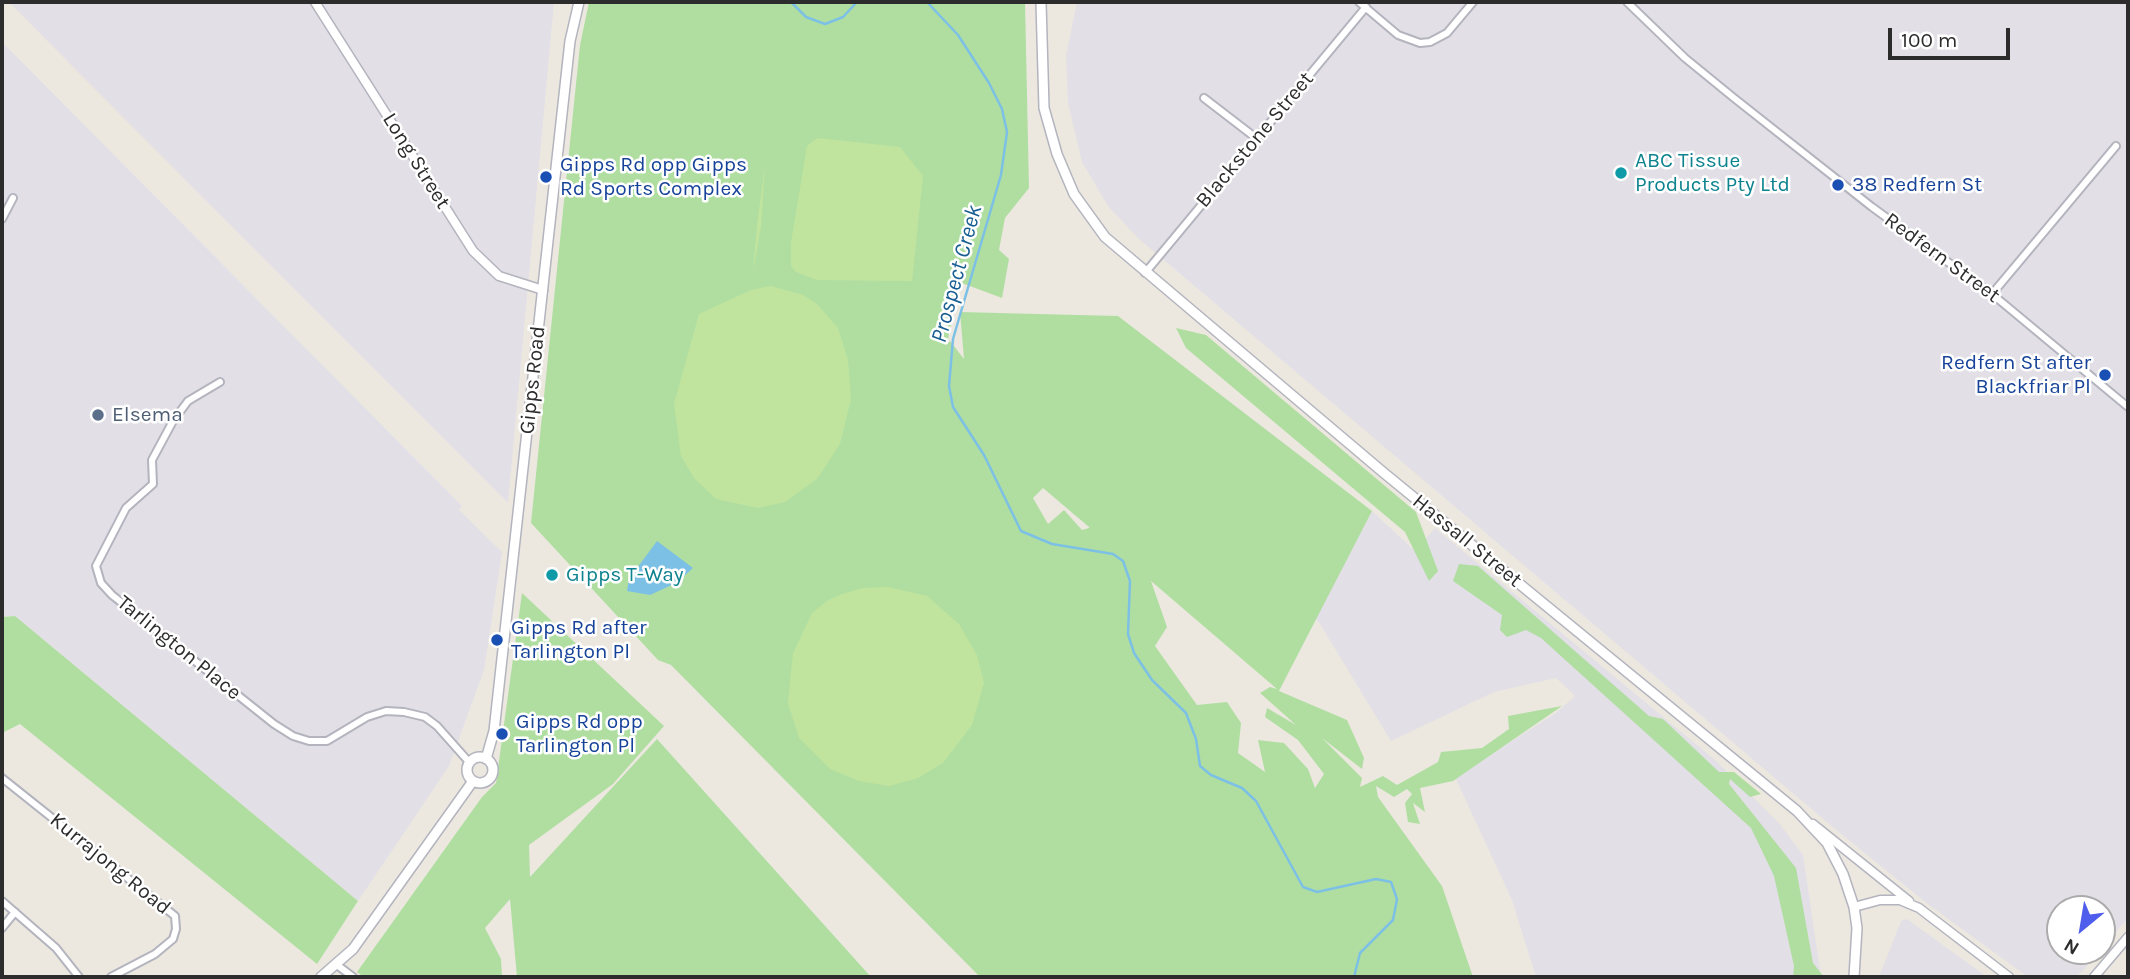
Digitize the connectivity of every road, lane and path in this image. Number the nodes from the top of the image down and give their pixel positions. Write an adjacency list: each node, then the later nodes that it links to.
1 (315, 2): 14 (street, Long Street)
2 (579, 2): 14 (main road, Gipps Road)
3 (1042, 2): 13 (main road, Hassall Street)
4 (1359, 2): 7 (street)
5 (1473, 2): 7 (street)
6 (1627, 2): 15 (street, Redfern Street)
7 (1366, 7): 9 (street, Blackstone Street)
8 (1204, 98): 9 (street)
9 (1256, 138): 13 (street, Blackstone Street)
10 (2116, 146): 15 (street)
11 (13, 198): 12 (street)
12 (2, 219)
13 (1145, 273): 22 (main road, Hassall Street)
14 (543, 290): 18 (main road, Gipps Road)
15 (1992, 294): 17 (street, Redfern Street)
16 (220, 382): 19 (street, Tarlington Place)
17 (2128, 407)
18 (486, 759): 19 (main road); 21 (main road)
19 (470, 762): 21 (main road)
20 (2, 778): 31 (street, Kurrajong Road)
21 (473, 781): 29 (main road)
22 (1797, 811): 24 (main road, Hassall Street); 25 (street)
23 (2, 901): 26 (street)
24 (1854, 907): 25 (street); 34 (main road, Hassall Street)
25 (1919, 908): 35 (street)
26 (15, 912): 27 (street); 30 (street)
27 (2, 928)
28 (2128, 937): 36 (street)
29 (337, 965): 32 (main road); 33 (street)
30 (79, 977)
31 (111, 977)
32 (321, 977)
33 (353, 977)
34 (1854, 977)
35 (2009, 977)
36 (2094, 977)

